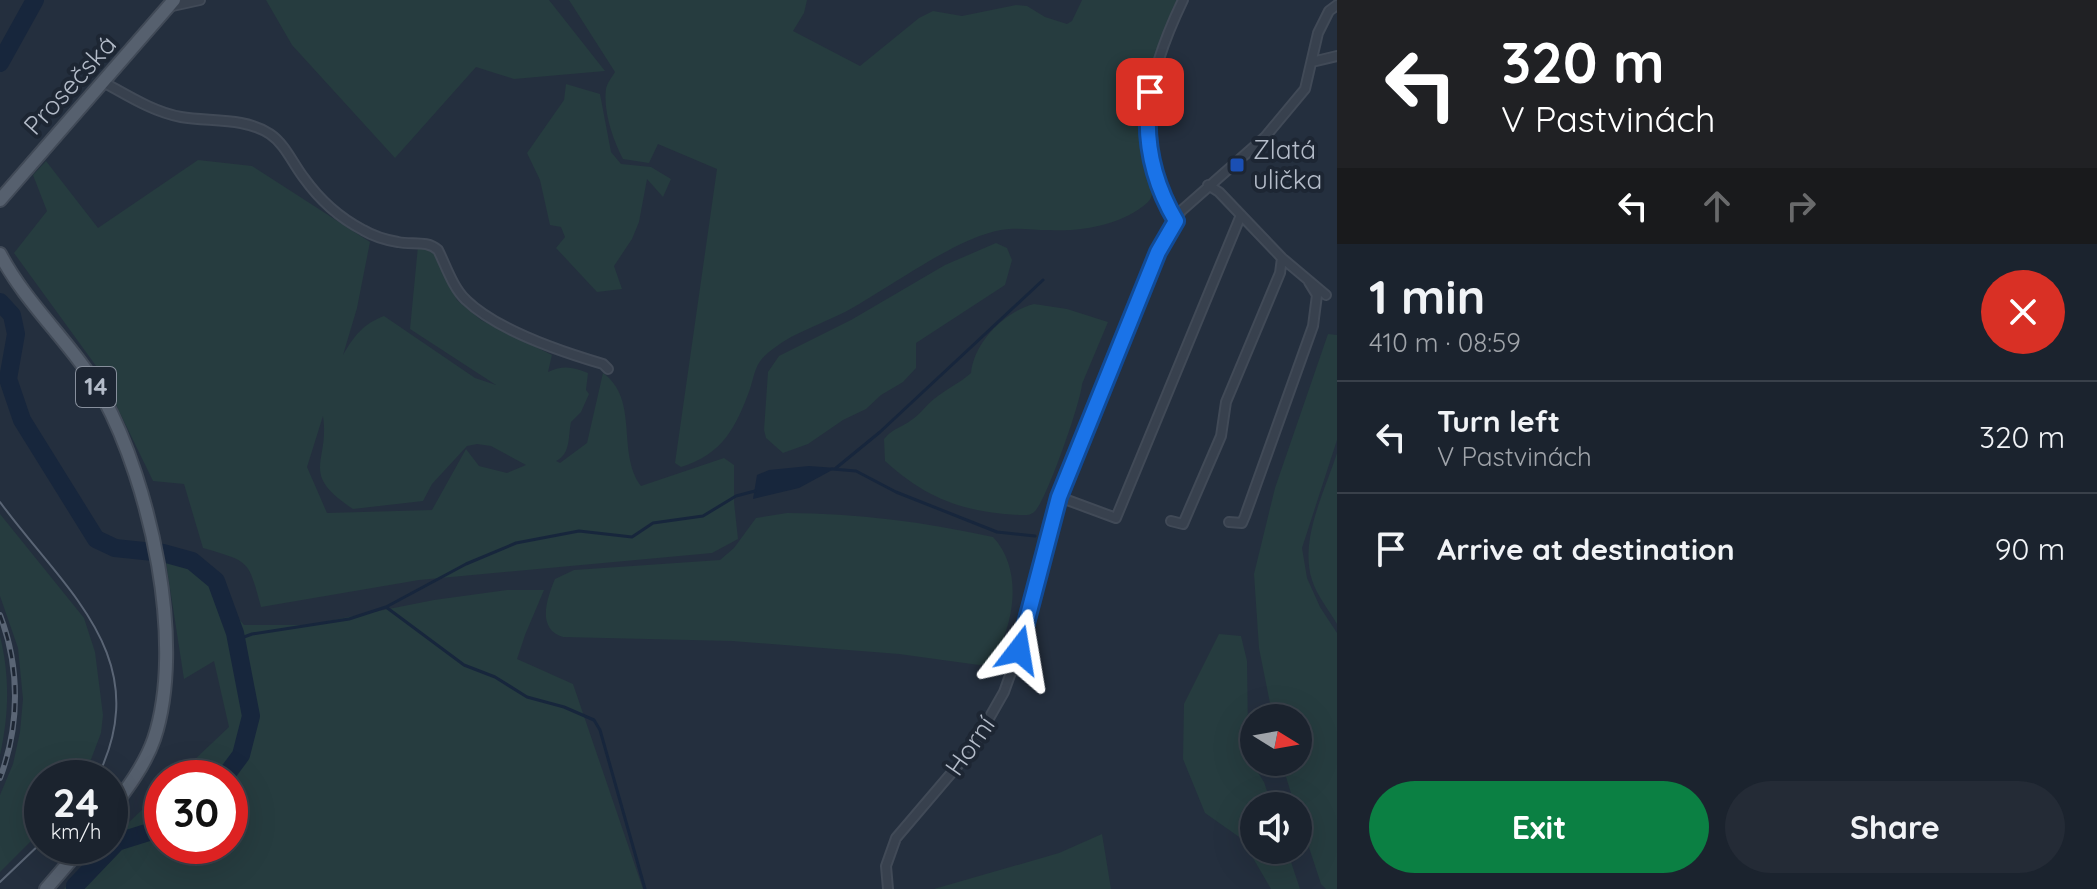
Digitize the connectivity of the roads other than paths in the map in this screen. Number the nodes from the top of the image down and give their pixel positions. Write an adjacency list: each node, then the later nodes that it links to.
1 (200, 0): 3 (street)
2 (1183, 0): 11 (street)
3 (170, 4): 7 (main road, Prosečská)
4 (1337, 5): 6 (street, Horní)
5 (1337, 56): 6 (street)
6 (1312, 62): 8 (street, Horní)
7 (103, 82): 9 (main road, Prosečská); 16 (street)
8 (1208, 185): 10 (street); 11 (street, Horní)
9 (0, 200)
10 (1241, 215): 13 (street); 17 (street)
11 (1176, 221): 17 (street, Horní)
12 (0, 254): 20 (main road, 14)
13 (1282, 258): 14 (street); 18 (street)
14 (1309, 282): 15 (street); 19 (street)
15 (1326, 295)
16 (608, 369)
17 (1059, 497): 23 (street, Horní)
18 (1171, 521)
19 (1229, 522)
20 (128, 786)
21 (68, 864): 22 (main road)
22 (46, 889)
23 (888, 889)

